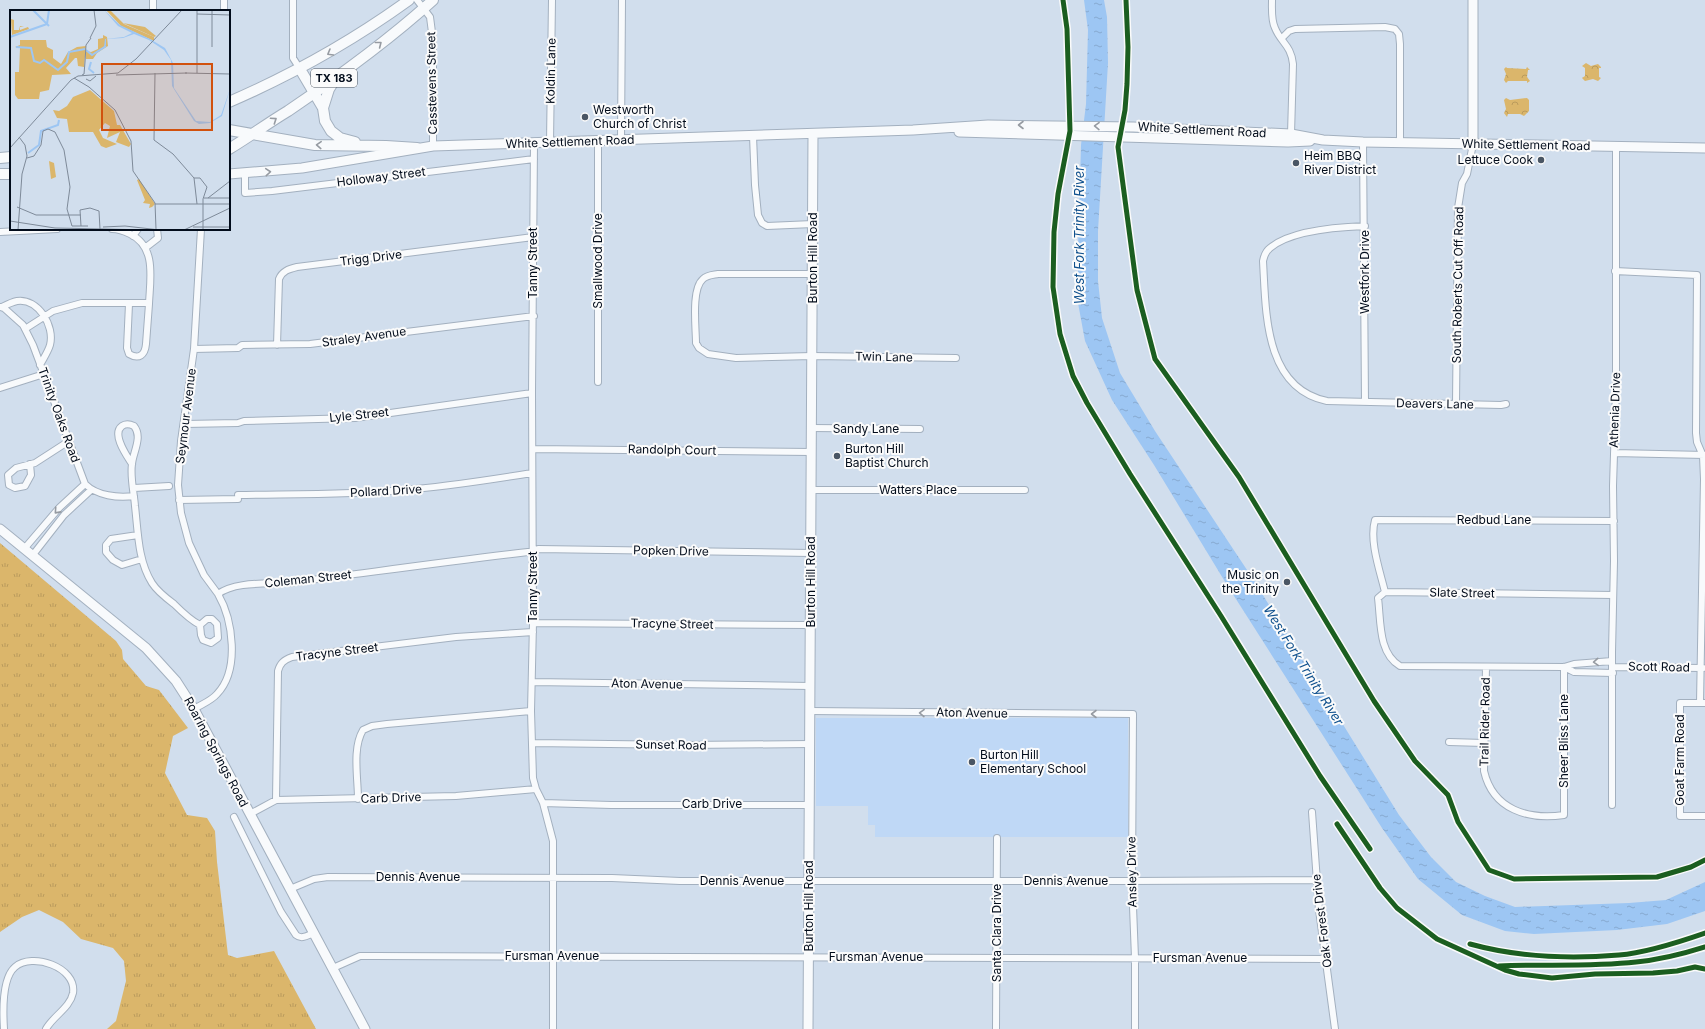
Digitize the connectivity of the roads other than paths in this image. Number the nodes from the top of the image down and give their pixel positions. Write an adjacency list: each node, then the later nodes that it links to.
1 (292, 0): 11 (street)
2 (409, 0): 11 (main road, TX 183, one-way to 11)
3 (417, 0): 9 (street, Casstevens Street)
4 (433, 0): 9 (main road, TX 183)
5 (552, 0): 29 (street, Koldin Lane)
6 (622, 0): 25 (street)
7 (1272, 0): 10 (street)
8 (1473, 0): 32 (main road)
9 (424, 8): 12 (main road, TX 183, one-way to 9); 34 (street, Casstevens Street)
10 (1282, 38): 22 (street); 31 (street)
11 (300, 69): 13 (main road); 14 (main road, TX 183)
12 (337, 76): 13 (main road, TX 183); 15 (main road)
13 (315, 93): 15 (main road); 20 (main road, TX 183, one-way to 13)
14 (230, 102)
15 (323, 108): 33 (main road)
16 (230, 130): 20 (main road)
17 (913, 130): 18 (main road, White Settlement Road); 18 (main road, White Settlement Road, one-way to 17); 19 (main road, White Settlement Road)
18 (1133, 131): 24 (main road, White Settlement Road)
19 (832, 133): 21 (main road, White Settlement Road); 39 (main road)
20 (253, 134): 33 (main road, one-way to 20); 36 (main road, TX 183)
21 (813, 134): 23 (main road, White Settlement Road); 39 (main road, Burton Hill Road)
22 (1291, 134): 24 (main road, White Settlement Road); 26 (main road, White Settlement Road)
23 (753, 136): 25 (main road, White Settlement Road); 45 (street)
24 (1270, 137): 26 (main road, White Settlement Road)
25 (621, 140): 27 (main road, White Settlement Road)
26 (1323, 140): 30 (main road, White Settlement Road)
27 (598, 141): 29 (main road, White Settlement Road); 70 (street, Smallwood Drive)
28 (534, 142): 29 (main road, White Settlement Road); 34 (main road, White Settlement Road); 42 (street, Tanny Street)
29 (550, 142)
30 (1363, 142): 31 (main road, White Settlement Road); 46 (street, Westfork Drive)
31 (1400, 143): 32 (main road, White Settlement Road)
32 (1473, 144): 35 (main road, White Settlement Road); 74 (street, South Roberts Cut Off Road)
33 (371, 146): 37 (main road)
34 (433, 146): 37 (main road, White Settlement Road)
35 (1616, 146): 38 (main road, White Settlement Road); 56 (street, Athenia Drive)
36 (230, 147)
37 (417, 148): 44 (main road, White Settlement Road, one-way to 37)
38 (1705, 148)
39 (813, 152): 45 (main road, Burton Hill Road)
40 (10, 157): 41 (main road)
41 (0, 158)
42 (534, 159): 44 (street, Holloway Street); 54 (street, Tanny Street)
43 (230, 174): 44 (main road, White Settlement Road)
44 (245, 174)
45 (813, 224): 57 (main road, Burton Hill Road)
46 (1365, 226): 73 (street, Westfork Drive); 73 (street, Deavers Lane)
47 (37, 230): 52 (street)
48 (118, 230): 53 (street)
49 (137, 230): 53 (street)
50 (157, 230): 55 (street)
51 (201, 230): 65 (street, Seymour Avenue)
52 (0, 232)
53 (133, 236): 55 (street)
54 (533, 237): 62 (street, Tanny Street); 64 (street, Trigg Drive)
55 (145, 248): 58 (street)
56 (1615, 272): 82 (street, Athenia Drive); 83 (street)
57 (813, 274): 66 (main road, Burton Hill Road); 66 (street, Twin Lane)
58 (148, 303): 59 (street); 59 (street)
59 (129, 304): 61 (street)
60 (1, 307): 61 (street); 63 (street, Trinity Oaks Road)
61 (45, 316): 63 (street); 68 (street)
62 (534, 316): 64 (street, Straley Avenue); 72 (street, Tanny Street)
63 (25, 329): 68 (street, Trinity Oaks Road)
64 (277, 345): 65 (street, Straley Avenue)
65 (194, 349): 76 (street, Seymour Avenue)
66 (812, 356): 67 (street, Twin Lane); 77 (main road, Burton Hill Road)
67 (956, 358)
68 (40, 365): 69 (street, Trinity Oaks Road)
69 (44, 374): 71 (street); 79 (street, Trinity Oaks Road)
70 (598, 382)
71 (0, 388)
72 (532, 393): 76 (street, Lyle Street); 80 (street, Tanny Street)
73 (1365, 402): 74 (street, Deavers Lane)
74 (1456, 404): 75 (street, Deavers Lane)
75 (1506, 404)
76 (185, 424): 94 (street, Seymour Avenue)
77 (812, 428): 78 (street, Sandy Lane); 81 (main road, Burton Hill Road)
78 (920, 429)
79 (69, 441): 84 (street); 87 (street, Trinity Oaks Road)
80 (533, 449): 81 (street, Randolph Court); 86 (street, Tanny Street)
81 (812, 452): 91 (main road, Burton Hill Road)
82 (1614, 453): 83 (street); 96 (street, Athenia Drive)
83 (1704, 455): 95 (street)
84 (30, 464)
85 (132, 464): 85 (street); 89 (street)
86 (532, 473): 94 (street, Pollard Drive); 100 (street, Tanny Street)
87 (85, 484): 90 (street, Trinity Oaks Road); 99 (street, one-way to 99)
88 (169, 486): 89 (street)
89 (134, 488): 93 (street)
90 (91, 490): 93 (street, Trinity Oaks Road); 103 (street)
91 (811, 490): 92 (street, Watters Place); 102 (main road, Burton Hill Road)
92 (1025, 490)
93 (134, 496): 98 (street)
94 (179, 500): 106 (street, Seymour Avenue)
95 (1704, 503): 101 (street)
96 (1614, 521): 105 (street, Redbud Lane); 107 (street, Athenia Drive)
97 (0, 529): 99 (main road, Roaring Springs Road)
98 (138, 535): 104 (street); 104 (street)
99 (24, 549): 103 (main road, Roaring Springs Road)
100 (532, 551): 102 (street, Popken Drive); 106 (street, Coleman Street); 109 (street, Tanny Street)
101 (1704, 552): 117 (street)
102 (811, 553): 112 (main road, Burton Hill Road)
103 (32, 556): 121 (main road, Roaring Springs Road)
104 (142, 560): 111 (street)
105 (1385, 592): 107 (street, Slate Street); 114 (street, Scott Road)
106 (218, 594): 108 (street)
107 (1613, 594): 116 (street, Athenia Drive)
108 (229, 622): 110 (street); 121 (street)
109 (533, 623): 112 (street, Tracyne Street); 113 (street, Tanny Street)
110 (217, 624): 111 (street); 111 (street)
111 (200, 625)
112 (810, 626): 119 (main road, Burton Hill Road)
113 (533, 632): 118 (street, Tanny Street); 131 (street, Tracyne Street)
114 (1486, 667): 115 (street, Scott Road); 127 (street, Trail Rider Road)
115 (1564, 667): 116 (street, Scott Road, one-way to 115); 116 (street, Scott Road); 137 (street, Sheer Bliss Lane)
116 (1612, 667): 117 (street, Scott Road); 134 (street, Athenia Drive)
117 (1703, 668): 120 (street)
118 (532, 682): 119 (street, Aton Avenue); 122 (street, Tanny Street)
119 (810, 686): 123 (main road, Burton Hill Road)
120 (1703, 703): 138 (street, Goat Farm Road)
121 (194, 709): 136 (main road, Roaring Springs Road)
122 (531, 711): 126 (street, Tanny Street); 130 (street)
123 (810, 711): 124 (street, Aton Avenue, one-way to 123); 128 (main road, Burton Hill Road)
124 (1133, 714): 145 (street, Ansley Drive)
125 (1449, 742): 127 (street)
126 (533, 743): 128 (street, Sunset Road); 129 (street, Tanny Street)
127 (1484, 743): 137 (street, Trail Rider Road)
128 (810, 744): 133 (main road, Burton Hill Road)
129 (536, 789): 130 (street, Carb Drive); 132 (street, Tanny Street)
130 (358, 799): 131 (street, Carb Drive)
131 (276, 800): 136 (street, Carb Drive)
132 (543, 803): 133 (street, Carb Drive); 141 (street, Tanny Street)
133 (810, 805): 143 (main road, Burton Hill Road)
134 (1612, 805)
135 (1312, 812): 142 (street, Oak Forest Drive)
136 (250, 814): 146 (main road, Roaring Springs Road)
137 (1564, 815)
138 (1705, 816)
139 (234, 818): 147 (street)
140 (997, 838): 144 (street, Santa Clara Drive)
141 (553, 878): 143 (street, Dennis Avenue); 146 (street, Dennis Avenue); 148 (street, Tanny Street)
142 (1316, 880): 145 (street, Dennis Avenue); 152 (street, Oak Forest Drive)
143 (809, 881): 144 (street, Dennis Avenue); 149 (main road, Burton Hill Road)
144 (997, 881): 145 (street, Dennis Avenue); 150 (street, Santa Clara Drive)
145 (1132, 881): 151 (street, Ansley Drive)
146 (290, 888): 147 (main road, Roaring Springs Road)
147 (314, 933): 153 (main road, Roaring Springs Road)
148 (553, 956): 149 (street, Fursman Avenue); 153 (street, Fursman Avenue); 157 (street, Tanny Street)
149 (809, 957): 150 (street, Fursman Avenue); 158 (main road, Burton Hill Road)
150 (996, 958): 151 (street, Fursman Avenue); 159 (street, Santa Clara Drive)
151 (1135, 958): 152 (street, Fursman Avenue); 160 (street, Ansley Drive)
152 (1326, 959): 161 (street, Oak Forest Drive)
153 (333, 968): 156 (main road, Roaring Springs Road)
154 (4, 1029): 155 (street)
155 (46, 1029)
156 (365, 1029)
157 (553, 1029)
158 (808, 1029)
159 (996, 1029)
160 (1135, 1029)
161 (1334, 1029)

